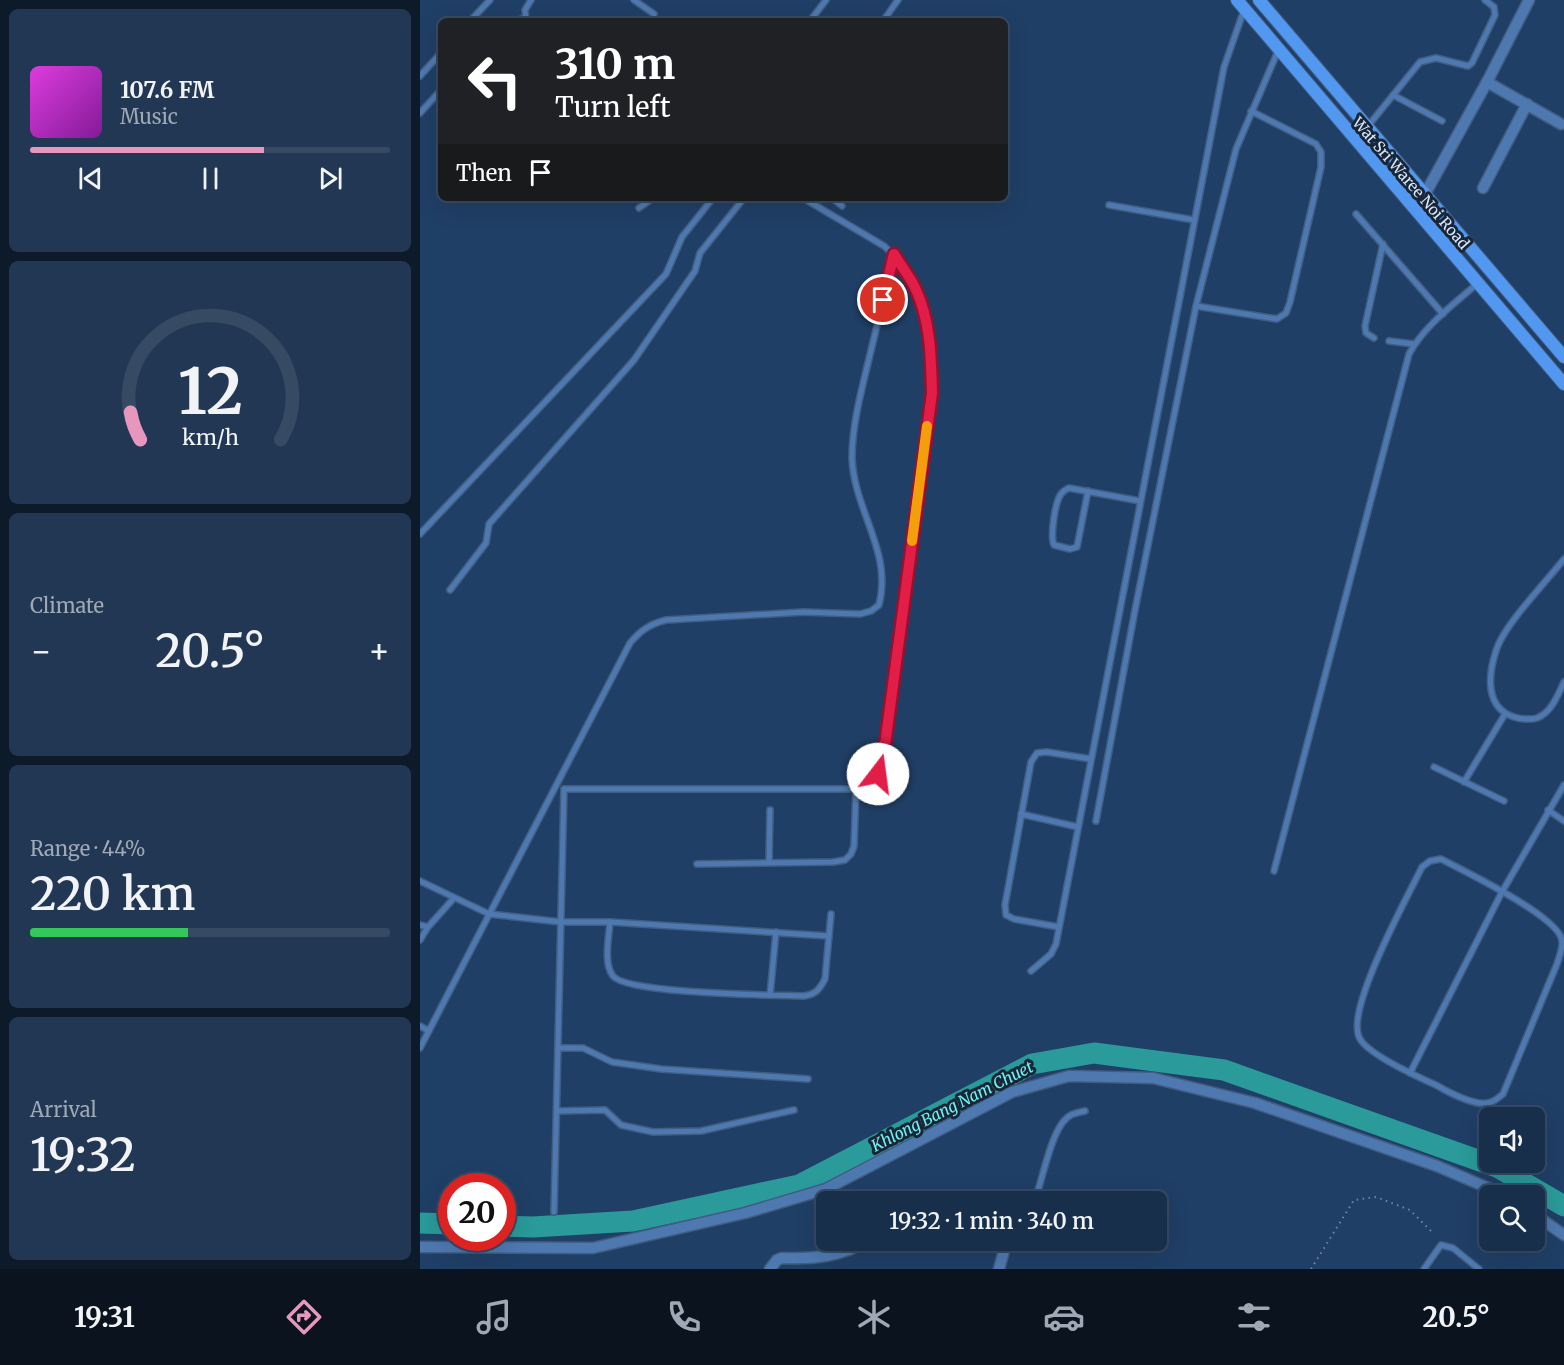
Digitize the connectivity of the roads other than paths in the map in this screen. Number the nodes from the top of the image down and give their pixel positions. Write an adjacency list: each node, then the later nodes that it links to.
1 (490, 0): 11 (lane)
2 (531, 0): 12 (lane)
3 (634, 0): 10 (lane)
4 (826, 0): 13 (lane)
5 (898, 0): 14 (lane)
6 (1259, 0): 26 (main road, Wat Sri Waree Noi Road)
7 (1485, 0): 20 (lane)
8 (1529, 0): 18 (street)
9 (1241, 4): 15 (main road, Wat Sri Waree Noi Road); 38 (lane)
10 (654, 14)
11 (473, 18)
12 (525, 18)
13 (812, 18)
14 (885, 18)
15 (1279, 50): 22 (lane); 41 (main road, Wat Sri Waree Noi Road)
16 (438, 56): 17 (lane)
17 (420, 76)
18 (1487, 82): 21 (street); 28 (street)
19 (438, 93): 23 (lane)
20 (1393, 95): 24 (lane); 26 (lane)
21 (1527, 104): 25 (street); 27 (street)
22 (1251, 111): 42 (lane); 42 (lane)
23 (420, 113)
24 (1442, 121)
25 (1561, 124)
26 (1367, 126): 28 (main road, Wat Sri Waree Noi Road)
27 (1483, 188)
28 (1425, 194): 47 (main road, Wat Sri Waree Noi Road)
29 (649, 201): 36 (lane)
30 (711, 201): 51 (lane)
31 (742, 201): 53 (lane)
32 (808, 201): 40 (lane)
33 (836, 201): 35 (lane)
34 (1109, 205): 38 (lane)
35 (842, 206)
36 (639, 208)
37 (1356, 214): 39 (lane)
38 (1194, 220): 50 (lane)
39 (1383, 244): 43 (lane); 44 (lane)
40 (894, 254): 59 (lane); 62 (lane)
41 (1478, 283): 43 (lane); 48 (main road, Wat Sri Waree Noi Road)
42 (1196, 306): 67 (lane)
43 (1443, 314): 46 (lane)
44 (1374, 338)
45 (1389, 341): 46 (lane)
46 (1414, 344): 72 (lane)
47 (1564, 357)
48 (1564, 384)
49 (1088, 491): 49 (lane); 50 (lane)
50 (1140, 501): 56 (lane)
51 (420, 534)
52 (1564, 559): 55 (lane)
53 (450, 590)
54 (1564, 682): 55 (lane)
55 (1505, 714): 58 (lane)
56 (1091, 759): 66 (lane); 69 (lane)
57 (1434, 767): 58 (lane)
58 (1464, 782): 63 (lane)
59 (557, 783): 61 (lane); 76 (lane)
60 (1564, 785): 65 (lane)
61 (564, 789): 62 (lane); 78 (lane)
62 (856, 789): 70 (lane)
63 (1504, 801)
64 (770, 810): 70 (lane)
65 (1548, 810): 68 (lane); 74 (lane)
66 (1022, 814): 69 (lane); 82 (lane)
67 (1096, 821)
68 (1564, 821)
69 (1078, 827): 82 (lane)
70 (769, 862): 71 (lane)
71 (697, 864)
72 (1274, 871)
73 (420, 881): 75 (lane)
74 (1502, 892): 92 (lane); 92 (lane); 92 (lane)
75 (454, 898): 76 (lane); 81 (lane)
76 (489, 914): 78 (lane); 89 (lane)
77 (831, 914): 84 (lane)
78 (561, 922): 79 (lane); 91 (lane)
79 (610, 922): 83 (lane); 87 (lane)
80 (420, 925): 81 (lane)
81 (428, 927): 85 (lane)
82 (1059, 927): 86 (lane)
83 (777, 932): 84 (lane); 87 (lane)
84 (829, 936): 87 (lane)
85 (420, 940)
86 (1031, 970)
87 (770, 995)
88 (420, 1026): 89 (lane)
89 (429, 1031): 90 (lane)
90 (420, 1048)
91 (558, 1048): 93 (lane); 95 (lane)
92 (1410, 1073)
93 (808, 1079)
94 (794, 1110): 95 (lane)
95 (557, 1111): 99 (lane)
96 (1085, 1111): 98 (lane)
97 (1482, 1185): 102 (street)
98 (1038, 1191)
99 (554, 1212)
100 (1545, 1222): 101 (street)
101 (1564, 1235)
102 (420, 1247)
103 (851, 1251): 105 (street)
104 (1004, 1251): 106 (street)
105 (770, 1269)
106 (999, 1269)
107 (1424, 1269): 108 (lane)
108 (1479, 1269)

